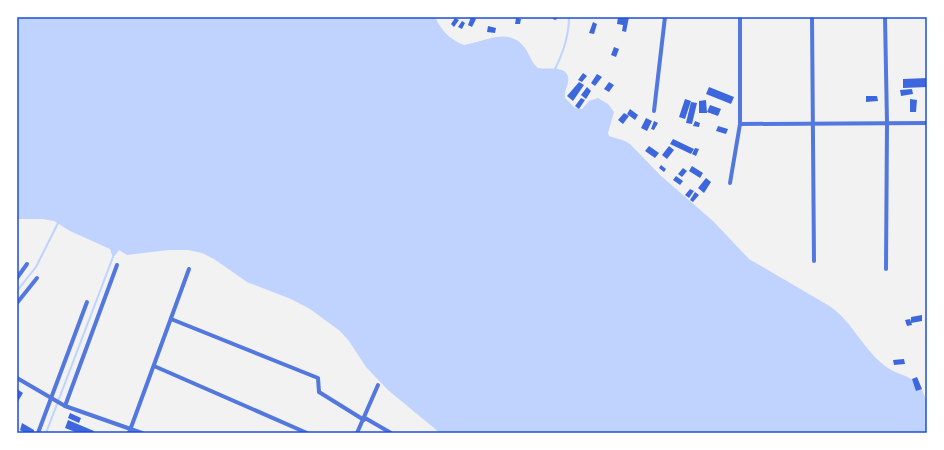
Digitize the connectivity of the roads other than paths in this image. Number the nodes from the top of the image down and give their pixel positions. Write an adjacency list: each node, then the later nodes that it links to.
1 (665, 17): 5 (street)
2 (740, 17): 8 (street)
3 (812, 17): 9 (street)
4 (885, 17): 6 (street)
5 (654, 111)
6 (887, 123): 7 (street); 9 (street); 15 (street)
7 (927, 123)
8 (740, 124): 9 (street); 10 (street)
9 (813, 124): 11 (street)
10 (730, 183)
11 (814, 261)
12 (27, 264): 16 (street)
13 (117, 265): 25 (street)
14 (189, 269): 20 (street)
15 (886, 269)
16 (17, 278)
17 (37, 278): 19 (street)
18 (87, 302): 24 (street)
19 (17, 303)
20 (171, 319): 21 (street); 26 (street)
21 (154, 366): 27 (street); 30 (street)
22 (17, 378): 24 (street)
23 (378, 385): 26 (street)
24 (51, 398): 25 (street); 28 (street)
25 (65, 406): 27 (street)
26 (364, 419): 31 (street); 32 (street)
27 (130, 431): 29 (street)
28 (38, 433)
29 (142, 433)
30 (307, 433)
31 (357, 433)
32 (391, 433)

